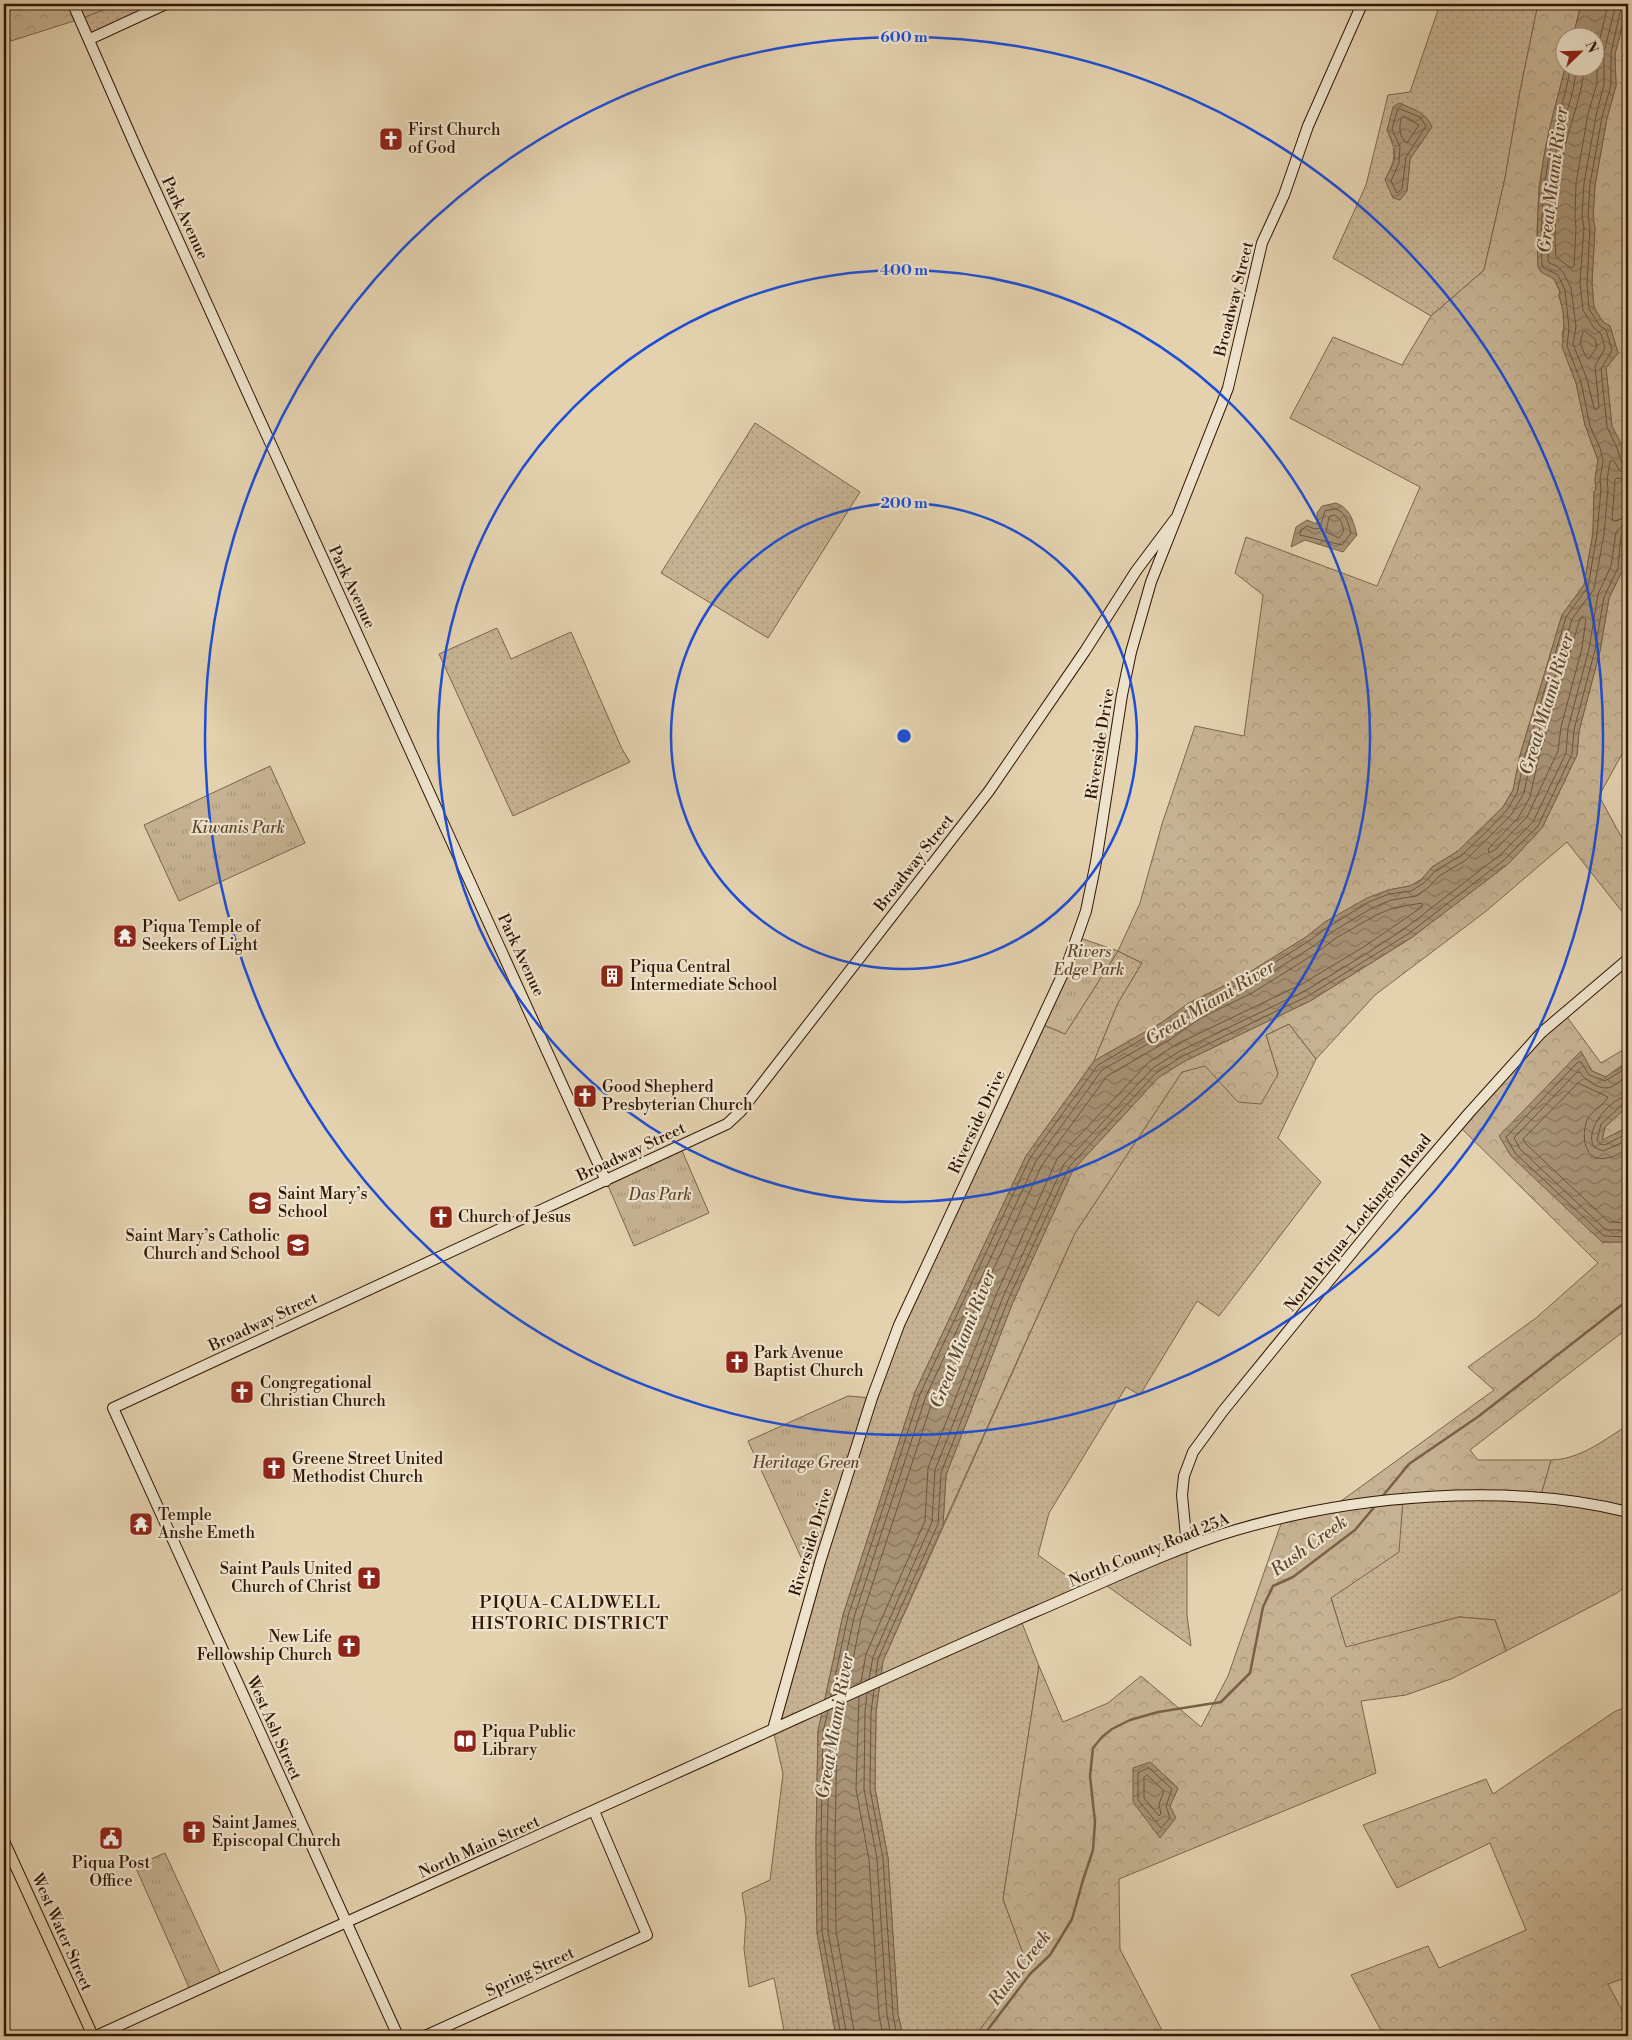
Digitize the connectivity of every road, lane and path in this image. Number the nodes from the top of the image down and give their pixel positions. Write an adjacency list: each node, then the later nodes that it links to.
1 (73, 4): 4 (street, Park Avenue)
2 (166, 4): 4 (street)
3 (1362, 4): 5 (street, Broadway Street)
4 (90, 39): 9 (street, Park Avenue)
5 (1175, 520): 6 (street, Broadway Street); 7 (street, Riverside Drive)
6 (1136, 571): 7 (street); 9 (street, Broadway Street)
7 (1151, 582): 14 (street, Riverside Drive)
8 (1628, 959): 12 (street, North Piqua–Lockington Road)
9 (606, 1181): 10 (street, Broadway Street)
10 (113, 1408): 17 (street, West Ash Street)
11 (1628, 1512): 12 (street, North County Road 25A)
12 (1187, 1547): 13 (street, North County Road 25A)
13 (874, 1682): 14 (street, North Main Street)
14 (773, 1730): 15 (street, North Main Street)
15 (594, 1811): 17 (street, North Main Street); 20 (street, Spring Street)
16 (4, 1841): 18 (main road, West Water Street)
17 (346, 1923): 18 (street, North Main Street); 19 (street, West Ash Street)
18 (95, 2036)
19 (398, 2036)
20 (425, 2036)

